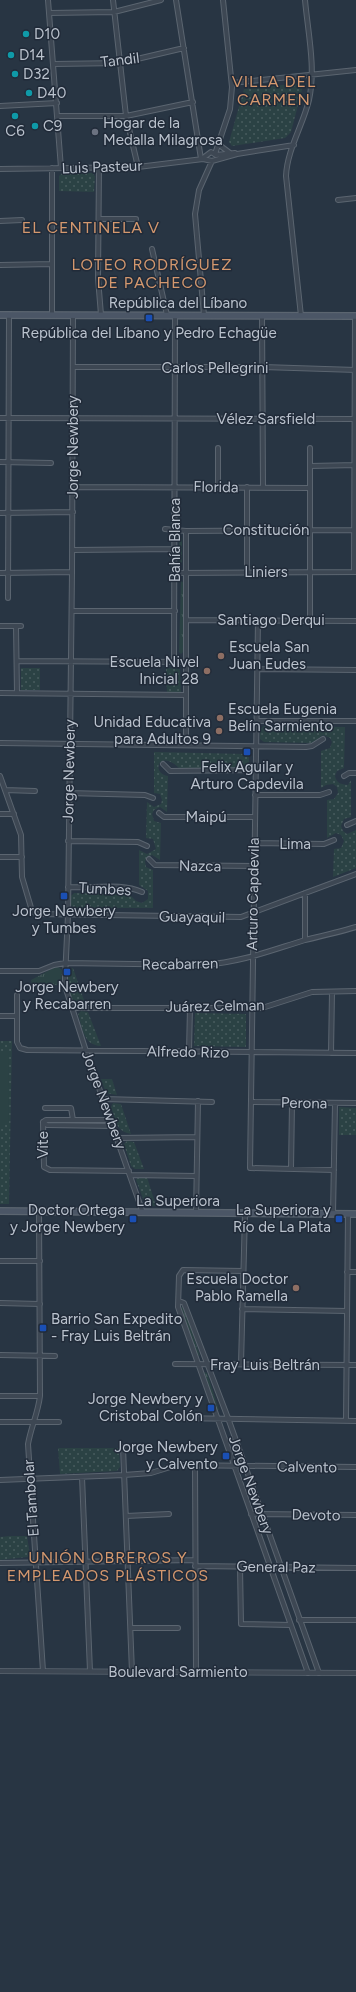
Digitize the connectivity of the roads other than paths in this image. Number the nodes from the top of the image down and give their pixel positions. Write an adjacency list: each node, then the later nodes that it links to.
1 (48, 0): 8 (street)
2 (113, 0): 7 (street)
3 (162, 0): 7 (street)
4 (176, 0): 9 (street)
5 (223, 0): 14 (street)
6 (305, 0): 13 (street)
7 (114, 12): 8 (street); 10 (street)
8 (49, 13): 11 (street)
9 (184, 48): 10 (street, Tandil); 15 (street)
10 (120, 63): 11 (street, Tandil); 19 (street)
11 (54, 64): 16 (street)
12 (356, 70): 13 (street)
13 (312, 74): 14 (street); 21 (street)
14 (232, 82): 20 (street)
15 (192, 102): 19 (street); 24 (street)
16 (57, 103): 17 (street); 18 (street)
17 (0, 106)
18 (58, 116): 19 (street); 28 (street)
19 (126, 116): 26 (street)
20 (218, 142): 22 (street); 24 (street)
21 (294, 146): 23 (street, Luis Pasteur); 48 (street)
22 (230, 153): 23 (street, Luis Pasteur); 24 (street, Luis Pasteur)
23 (237, 154): 24 (street, Luis Pasteur)
24 (210, 158): 26 (street, Luis Pasteur); 46 (street)
25 (99, 167): 26 (street, Luis Pasteur); 28 (street, Luis Pasteur); 32 (street)
26 (138, 167)
27 (52, 168): 28 (street, Luis Pasteur); 29 (street, Luis Pasteur); 37 (street)
28 (61, 168)
29 (0, 169)
30 (356, 198): 31 (street)
31 (338, 200)
32 (99, 219): 33 (street); 43 (street)
33 (136, 219)
34 (0, 220): 35 (street)
35 (22, 220)
36 (152, 249): 44 (street)
37 (52, 264): 38 (street); 41 (street)
38 (0, 265)
39 (0, 314): 40 (main road, República del Líbano)
40 (9, 315): 41 (main road, República del Líbano); 55 (street)
41 (52, 315): 42 (main road, República del Líbano)
42 (73, 315): 43 (main road, República del Líbano); 51 (street, Jorge Newbery)
43 (101, 315): 44 (main road, República del Líbano)
44 (167, 315): 45 (main road, República del Líbano)
45 (175, 315): 46 (main road, República del Líbano); 50 (street, Bahía Blanca)
46 (204, 315): 47 (main road, República del Líbano)
47 (262, 316): 48 (main road, República del Líbano); 52 (street)
48 (301, 316): 49 (main road, República del Líbano)
49 (356, 316): 53 (street)
50 (175, 367): 51 (street, Carlos Pellegrini); 52 (street, Carlos Pellegrini); 57 (street, Bahía Blanca)
51 (74, 368): 56 (street, Jorge Newbery)
52 (262, 368): 53 (street, Carlos Pellegrini); 58 (street)
53 (356, 370): 59 (street)
54 (0, 418): 55 (street, Vélez Sarsfield)
55 (8, 418): 56 (street, Vélez Sarsfield); 63 (street)
56 (73, 418): 57 (street, Vélez Sarsfield); 68 (street, Jorge Newbery)
57 (175, 418): 58 (street, Vélez Sarsfield); 67 (street, Bahía Blanca)
58 (262, 419): 59 (street, Vélez Sarsfield); 71 (street)
59 (356, 419): 65 (street)
60 (218, 448): 69 (street)
61 (310, 448): 66 (street)
62 (0, 462): 63 (street)
63 (8, 462): 64 (street); 75 (street)
64 (51, 463)
65 (355, 465): 66 (street); 79 (street)
66 (310, 466): 72 (street)
67 (175, 486): 68 (street, Florida); 69 (street, Florida); 80 (street, Bahía Blanca)
68 (73, 487): 73 (street, Jorge Newbery)
69 (218, 487): 70 (street, Florida)
70 (247, 487): 71 (street, Florida); 77 (street)
71 (263, 488): 72 (street, Florida)
72 (310, 488): 78 (street)
73 (73, 512): 75 (street); 83 (street, Jorge Newbery)
74 (0, 513): 75 (street)
75 (8, 513): 90 (street)
76 (165, 529): 80 (street, Constitución)
77 (247, 530): 78 (street, Constitución); 81 (street, Constitución); 86 (street)
78 (311, 530): 79 (street, Constitución); 87 (street)
79 (355, 530): 88 (street)
80 (175, 531): 81 (street, Constitución); 82 (street, Bahía Blanca)
81 (186, 531): 91 (street, Bahía Blanca)
82 (175, 549): 83 (street); 85 (street, Bahía Blanca)
83 (73, 550): 84 (street, Jorge Newbery)
84 (72, 572): 90 (street); 93 (street, Jorge Newbery)
85 (175, 572): 91 (street, Liniers); 94 (street, Bahía Blanca)
86 (247, 572): 87 (street, Liniers); 91 (street, Liniers)
87 (311, 572): 88 (street, Liniers); 97 (street)
88 (355, 572)
89 (0, 573): 90 (street)
90 (8, 573): 92 (street)
91 (186, 573): 95 (street, Bahía Blanca)
92 (8, 598)
93 (72, 611): 94 (street); 103 (street, Jorge Newbery)
94 (175, 611): 104 (street, Bahía Blanca)
95 (186, 620): 96 (street, Santiago Derqui); 105 (street, Bahía Blanca)
96 (258, 620): 97 (street, Santiago Derqui); 106 (street, Arturo Capdevila)
97 (310, 620): 98 (street, Santiago Derqui)
98 (356, 621)
99 (0, 626): 100 (street)
100 (16, 626): 101 (street); 102 (street)
101 (21, 626)
102 (17, 661): 103 (street); 109 (street)
103 (71, 662): 104 (street); 110 (street, Jorge Newbery)
104 (174, 662): 105 (street)
105 (186, 662): 111 (street, Bahía Blanca)
106 (257, 669): 107 (street); 112 (street, Arturo Capdevila)
107 (356, 670)
108 (0, 693): 109 (street)
109 (17, 693): 110 (street)
110 (70, 694): 111 (street); 116 (street, Jorge Newbery)
111 (186, 695): 117 (street, Bahía Blanca)
112 (256, 721): 113 (street); 118 (street, Arturo Capdevila)
113 (356, 721)
114 (323, 739): 118 (street)
115 (0, 743): 116 (street)
116 (69, 743): 117 (street); 127 (street, Jorge Newbery)
117 (186, 745): 118 (street)
118 (255, 746): 120 (street, Arturo Capdevila)
119 (163, 764): 120 (street)
120 (255, 770): 128 (street, Arturo Capdevila)
121 (356, 773): 123 (street)
122 (0, 776): 124 (street)
123 (344, 776)
124 (5, 790): 125 (street); 132 (street)
125 (35, 791)
126 (329, 792): 128 (street)
127 (69, 793): 129 (street); 137 (street, Jorge Newbery)
128 (255, 795): 133 (street, Arturo Capdevila)
129 (153, 798)
130 (158, 813): 133 (street, Maipú)
131 (0, 814): 132 (street)
132 (14, 814): 141 (street)
133 (254, 817): 138 (street, Arturo Capdevila)
134 (356, 821): 135 (street)
135 (347, 825)
136 (334, 840): 138 (street, Lima)
137 (68, 841): 139 (street); 145 (street, Jorge Newbery)
138 (254, 844): 143 (street, Arturo Capdevila)
139 (147, 846)
140 (0, 857): 141 (street)
141 (22, 857): 149 (street, Guayaquil)
142 (149, 859): 143 (street, Nazca)
143 (254, 866): 148 (street, Arturo Capdevila)
144 (356, 874): 147 (street, Guayaquil)
145 (68, 887): 146 (street, Tumbes); 149 (street, Jorge Newbery)
146 (142, 892)
147 (305, 893): 148 (street, Guayaquil); 151 (street)
148 (253, 913): 149 (street, Guayaquil); 152 (street, Arturo Capdevila)
149 (68, 915): 153 (street, Jorge Newbery)
150 (356, 927): 151 (street, Recabarren)
151 (305, 940): 152 (street, Recabarren)
152 (252, 958): 153 (street, Recabarren); 160 (street, Arturo Capdevila)
153 (65, 963): 154 (street, Recabarren); 159 (street, Jorge Newbery)
154 (0, 971)
155 (356, 991): 156 (street, Juárez Celman)
156 (332, 992): 160 (street, Juárez Celman); 166 (street)
157 (17, 995): 162 (street)
158 (190, 1007): 159 (street, Juárez Celman); 160 (street, Juárez Celman); 164 (street)
159 (72, 1008): 163 (street, Jorge Newbery)
160 (252, 1008): 165 (street, Arturo Capdevila)
161 (0, 1016): 162 (street)
162 (17, 1016): 163 (street, Alfredo Rizo)
163 (86, 1051): 164 (street, Alfredo Rizo); 168 (street, Jorge Newbery)
164 (189, 1052): 165 (street, Alfredo Rizo)
165 (251, 1053): 166 (street, Alfredo Rizo); 171 (street, Arturo Capdevila)
166 (331, 1053): 167 (street, Alfredo Rizo)
167 (356, 1054)
168 (104, 1099): 169 (street); 177 (street, Jorge Newbery)
169 (198, 1102): 170 (street); 180 (street)
170 (212, 1102)
171 (252, 1102): 172 (street, Perona); 182 (street, Arturo Capdevila)
172 (292, 1103): 173 (street, Perona); 182 (street)
173 (335, 1103): 174 (street, Perona); 183 (street)
174 (356, 1103)
175 (45, 1108): 176 (street)
176 (73, 1120): 177 (street); 178 (street)
177 (111, 1120): 179 (street, Jorge Newbery)
178 (43, 1122): 179 (street); 184 (street, Vite)
179 (114, 1126): 181 (street, Jorge Newbery)
180 (196, 1137): 181 (street); 185 (street)
181 (118, 1138): 184 (street, Jorge Newbery)
182 (291, 1168): 183 (street)
183 (334, 1170): 191 (street)
184 (130, 1173): 185 (street); 188 (street, Jorge Newbery)
185 (196, 1176): 189 (street)
186 (0, 1210): 187 (main road, La Superiora)
187 (40, 1211): 188 (main road, La Superiora); 195 (street, El Tambolar)
188 (143, 1213): 189 (main road, La Superiora)
189 (196, 1213): 190 (main road, La Superiora)
190 (245, 1213): 191 (main road, La Superiora); 196 (street)
191 (333, 1214): 192 (main road, La Superiora)
192 (348, 1214): 193 (main road, La Superiora); 197 (street)
193 (356, 1214)
194 (0, 1261): 195 (street)
195 (40, 1261): 201 (street, El Tambolar)
196 (243, 1271): 199 (street, Jorge Newbery); 202 (street)
197 (348, 1272): 198 (street); 203 (street)
198 (356, 1272)
199 (179, 1301): 208 (street, Jorge Newbery); 209 (street, Jorge Newbery)
200 (0, 1303): 201 (street)
201 (40, 1304): 205 (street, El Tambolar)
202 (242, 1309): 203 (street); 210 (street)
203 (347, 1311): 211 (street)
204 (0, 1355): 205 (street)
205 (40, 1356): 206 (street); 214 (street, El Tambolar)
206 (56, 1356)
207 (175, 1364): 208 (street, Fray Luis Beltrán)
208 (199, 1364): 209 (street, Fray Luis Beltrán); 216 (street, Jorge Newbery)
209 (207, 1364): 210 (street, Fray Luis Beltrán); 217 (street, Jorge Newbery)
210 (241, 1364): 211 (street, Fray Luis Beltrán)
211 (346, 1365): 212 (street, Fray Luis Beltrán); 218 (street)
212 (356, 1365)
213 (0, 1396): 214 (street)
214 (40, 1396): 221 (street, El Tambolar)
215 (175, 1418): 216 (street)
216 (218, 1418): 217 (street); 225 (street, Jorge Newbery)
217 (228, 1418): 218 (street); 226 (street, Jorge Newbery)
218 (346, 1420): 219 (street)
219 (356, 1421)
220 (0, 1422): 221 (street)
221 (34, 1422): 222 (street); 230 (street, El Tambolar)
222 (59, 1422)
223 (123, 1447): 228 (street)
224 (195, 1465): 225 (street, Calvento); 228 (street, Calvento); 238 (street)
225 (234, 1466): 226 (street, Calvento); 233 (street, Jorge Newbery)
226 (245, 1466): 227 (street, Calvento); 234 (street, Jorge Newbery)
227 (356, 1467)
228 (124, 1475): 229 (street, Calvento); 235 (street)
229 (82, 1478): 230 (street, Calvento); 240 (street)
230 (30, 1479): 231 (street, Calvento); 239 (street, El Tambolar)
231 (0, 1480)
232 (169, 1514): 235 (street)
233 (251, 1514): 234 (street, Devoto); 244 (street, Jorge Newbery)
234 (262, 1514): 236 (street, Devoto); 245 (street, Jorge Newbery)
235 (126, 1516): 237 (street)
236 (356, 1516)
237 (128, 1560): 238 (street); 240 (street); 250 (street)
238 (196, 1560): 242 (street)
239 (36, 1562): 240 (street); 241 (street); 253 (street, El Tambolar)
240 (84, 1562): 254 (street)
241 (0, 1563)
242 (195, 1566): 243 (street, General Paz); 256 (street)
243 (240, 1567): 244 (street, General Paz); 249 (street)
244 (270, 1567): 245 (street, General Paz); 249 (street, Jorge Newbery)
245 (281, 1567): 246 (street, General Paz); 247 (street, Jorge Newbery)
246 (356, 1568)
247 (300, 1620): 248 (street); 258 (street, Jorge Newbery)
248 (356, 1620)
249 (291, 1625): 257 (street, Jorge Newbery)
250 (131, 1628): 251 (street); 255 (street)
251 (178, 1628)
252 (0, 1671): 253 (street, Boulevard Sarmiento)
253 (43, 1671): 254 (street, Boulevard Sarmiento)
254 (90, 1672): 255 (street, Boulevard Sarmiento)
255 (132, 1672): 256 (street, Boulevard Sarmiento)
256 (196, 1672): 257 (street, Boulevard Sarmiento)
257 (308, 1673): 258 (street, Boulevard Sarmiento)
258 (318, 1673): 259 (street, Boulevard Sarmiento)
259 (356, 1673)

